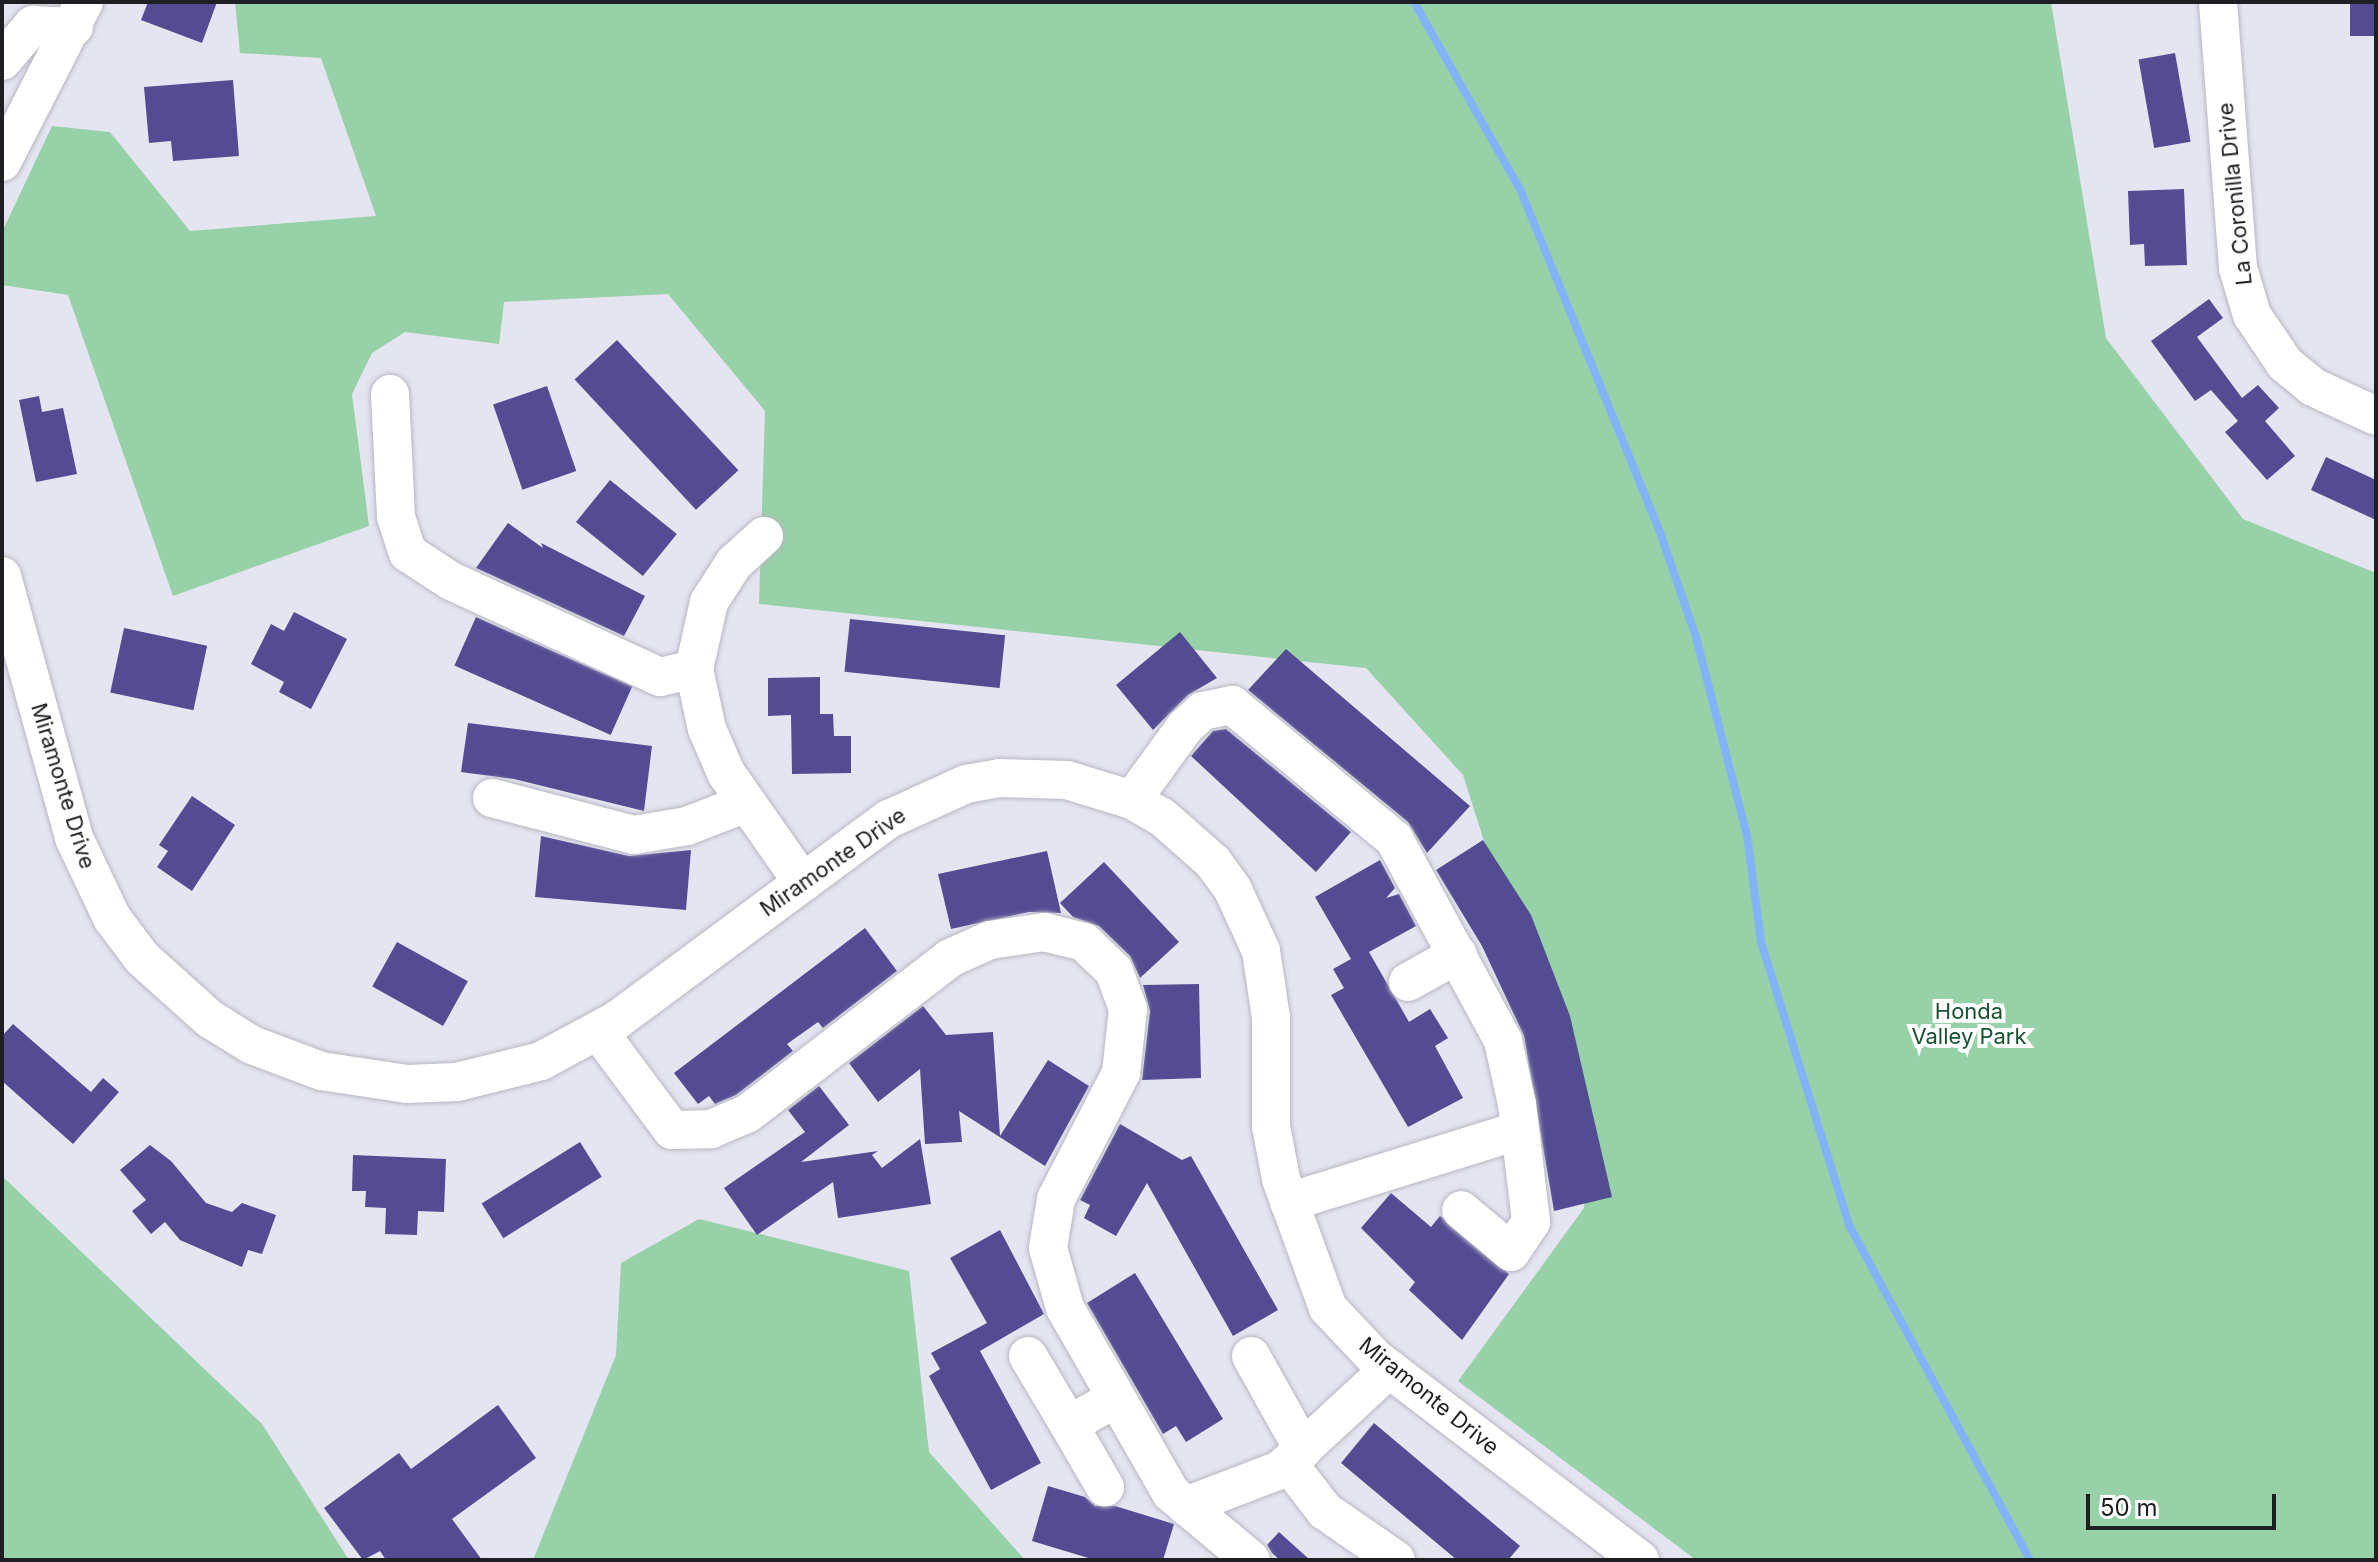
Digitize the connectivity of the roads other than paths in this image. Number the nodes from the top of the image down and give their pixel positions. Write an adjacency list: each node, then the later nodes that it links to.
1 (2218, 2): 6 (street, La Coronilla Drive)
2 (79, 14): 3 (street); 4 (street)
3 (2, 61)
4 (2, 162)
5 (390, 394): 9 (street)
6 (2376, 416)
7 (764, 536): 9 (street)
8 (2, 576): 16 (street, Miramonte Drive)
9 (694, 669): 12 (street)
10 (492, 798): 12 (street)
11 (1132, 800): 13 (street, Miramonte Drive); 14 (street); 18 (street, Miramonte Drive)
12 (744, 804): 13 (street)
13 (803, 883): 16 (street, Miramonte Drive)
14 (1458, 954): 15 (street); 17 (street)
15 (1408, 982)
16 (599, 1032): 23 (street)
17 (1520, 1130): 18 (street); 19 (street)
18 (1289, 1202): 22 (street, Miramonte Drive)
19 (1461, 1210)
20 (1028, 1356): 24 (street)
21 (1251, 1356): 25 (street)
22 (1389, 1369): 25 (street); 30 (street, Miramonte Drive)
23 (1116, 1398): 24 (street); 27 (street)
24 (1069, 1425): 26 (street)
25 (1295, 1456): 27 (street); 29 (street)
26 (1105, 1487)
27 (1186, 1506): 28 (street)
28 (1251, 1560)
29 (1396, 1560)
30 (1640, 1560)

